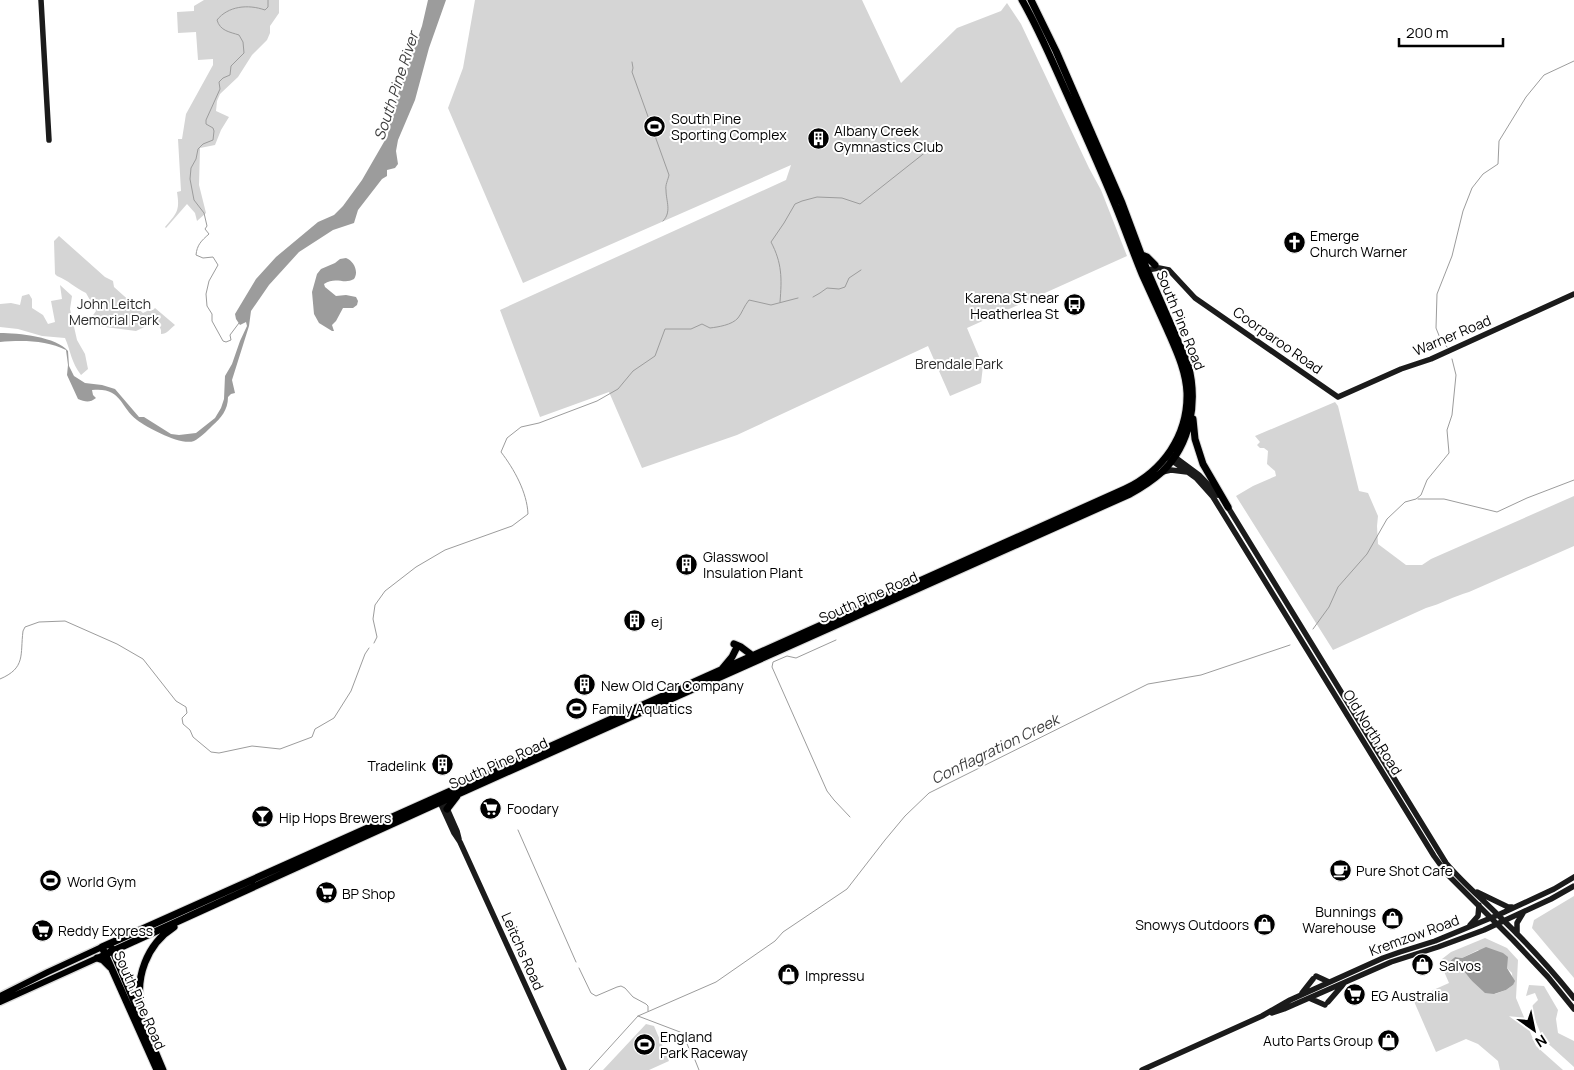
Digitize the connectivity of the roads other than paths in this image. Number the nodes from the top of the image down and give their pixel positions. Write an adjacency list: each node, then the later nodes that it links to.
1 (41, 0): 4 (street)
2 (1022, 0): 7 (highway, South Pine Road)
3 (1031, 0): 5 (highway, South Pine Road)
4 (49, 140)
5 (1141, 255): 6 (highway); 7 (highway, South Pine Road)
6 (1154, 266): 7 (street); 9 (street, Coorparoo Road)
7 (1145, 271): 9 (street, Coorparoo Road); 11 (highway, South Pine Road); 12 (highway, South Pine Road)
8 (1574, 294): 10 (street, Warner Road)
9 (1204, 304): 10 (street, Coorparoo Road)
10 (1338, 397)
11 (1193, 406): 12 (highway, South Pine Road); 15 (highway)
12 (1171, 457): 13 (highway, South Pine Road); 14 (street, Old North Road); 15 (street, Old North Road); 16 (highway, South Pine Road)
13 (1162, 472): 14 (street); 18 (highway, South Pine Road)
14 (1189, 473): 27 (street, Old North Road)
15 (1228, 507): 26 (street, Old North Road)
16 (753, 656): 17 (highway, South Pine Road); 17 (highway)
17 (722, 669): 18 (highway, South Pine Road)
18 (594, 730): 19 (highway, South Pine Road)
19 (532, 758): 20 (highway, South Pine Road); 21 (highway, South Pine Road)
20 (458, 794): 21 (highway, South Pine Road); 22 (highway)
21 (441, 799): 22 (street, Leitchs Road); 23 (street, Leitchs Road); 32 (highway, South Pine Road); 37 (highway, South Pine Road)
22 (448, 809): 23 (street, Leitchs Road)
23 (460, 842): 52 (street, Leitchs Road)
24 (1574, 877): 28 (street, Kremzow Road)
25 (1574, 886): 29 (street, Kremzow Road)
26 (1471, 889): 28 (street); 30 (street, Old North Road)
27 (1479, 905): 31 (street, Old North Road); 35 (street)
28 (1518, 906): 30 (street, Kremzow Road)
29 (1525, 912): 33 (street, Kremzow Road); 36 (street)
30 (1498, 915): 31 (street, Kremzow Road); 33 (street, Old North Road)
31 (1492, 918): 34 (street, Old North Road); 35 (street, Kremzow Road)
32 (182, 920): 37 (highway, South Pine Road); 49 (highway)
33 (1504, 921): 34 (street, Kremzow Road); 36 (street, Old North Road)
34 (1497, 923): 41 (street, Kremzow Road); 47 (street, Old North Road)
35 (1464, 930): 40 (street, Kremzow Road)
36 (1517, 934): 45 (street, Old North Road)
37 (108, 949): 38 (main road); 39 (highway, South Pine Road); 43 (main road); 49 (highway, South Pine Road)
38 (97, 958): 39 (highway); 46 (main road)
39 (113, 969): 50 (highway, South Pine Road)
40 (1329, 982): 42 (street, Kremzow Road); 42 (street)
41 (1344, 983): 44 (street, Kremzow Road); 44 (street)
42 (1301, 995): 48 (street, Kremzow Road)
43 (0, 996)
44 (1309, 998): 48 (street, Kremzow Road)
45 (1574, 998)
46 (0, 1002)
47 (1574, 1008)
48 (1262, 1016): 53 (street, Kremzow Road)
49 (143, 1020): 51 (highway, South Pine Road)
50 (157, 1070)
51 (163, 1070)
52 (564, 1070)
53 (1142, 1070)

